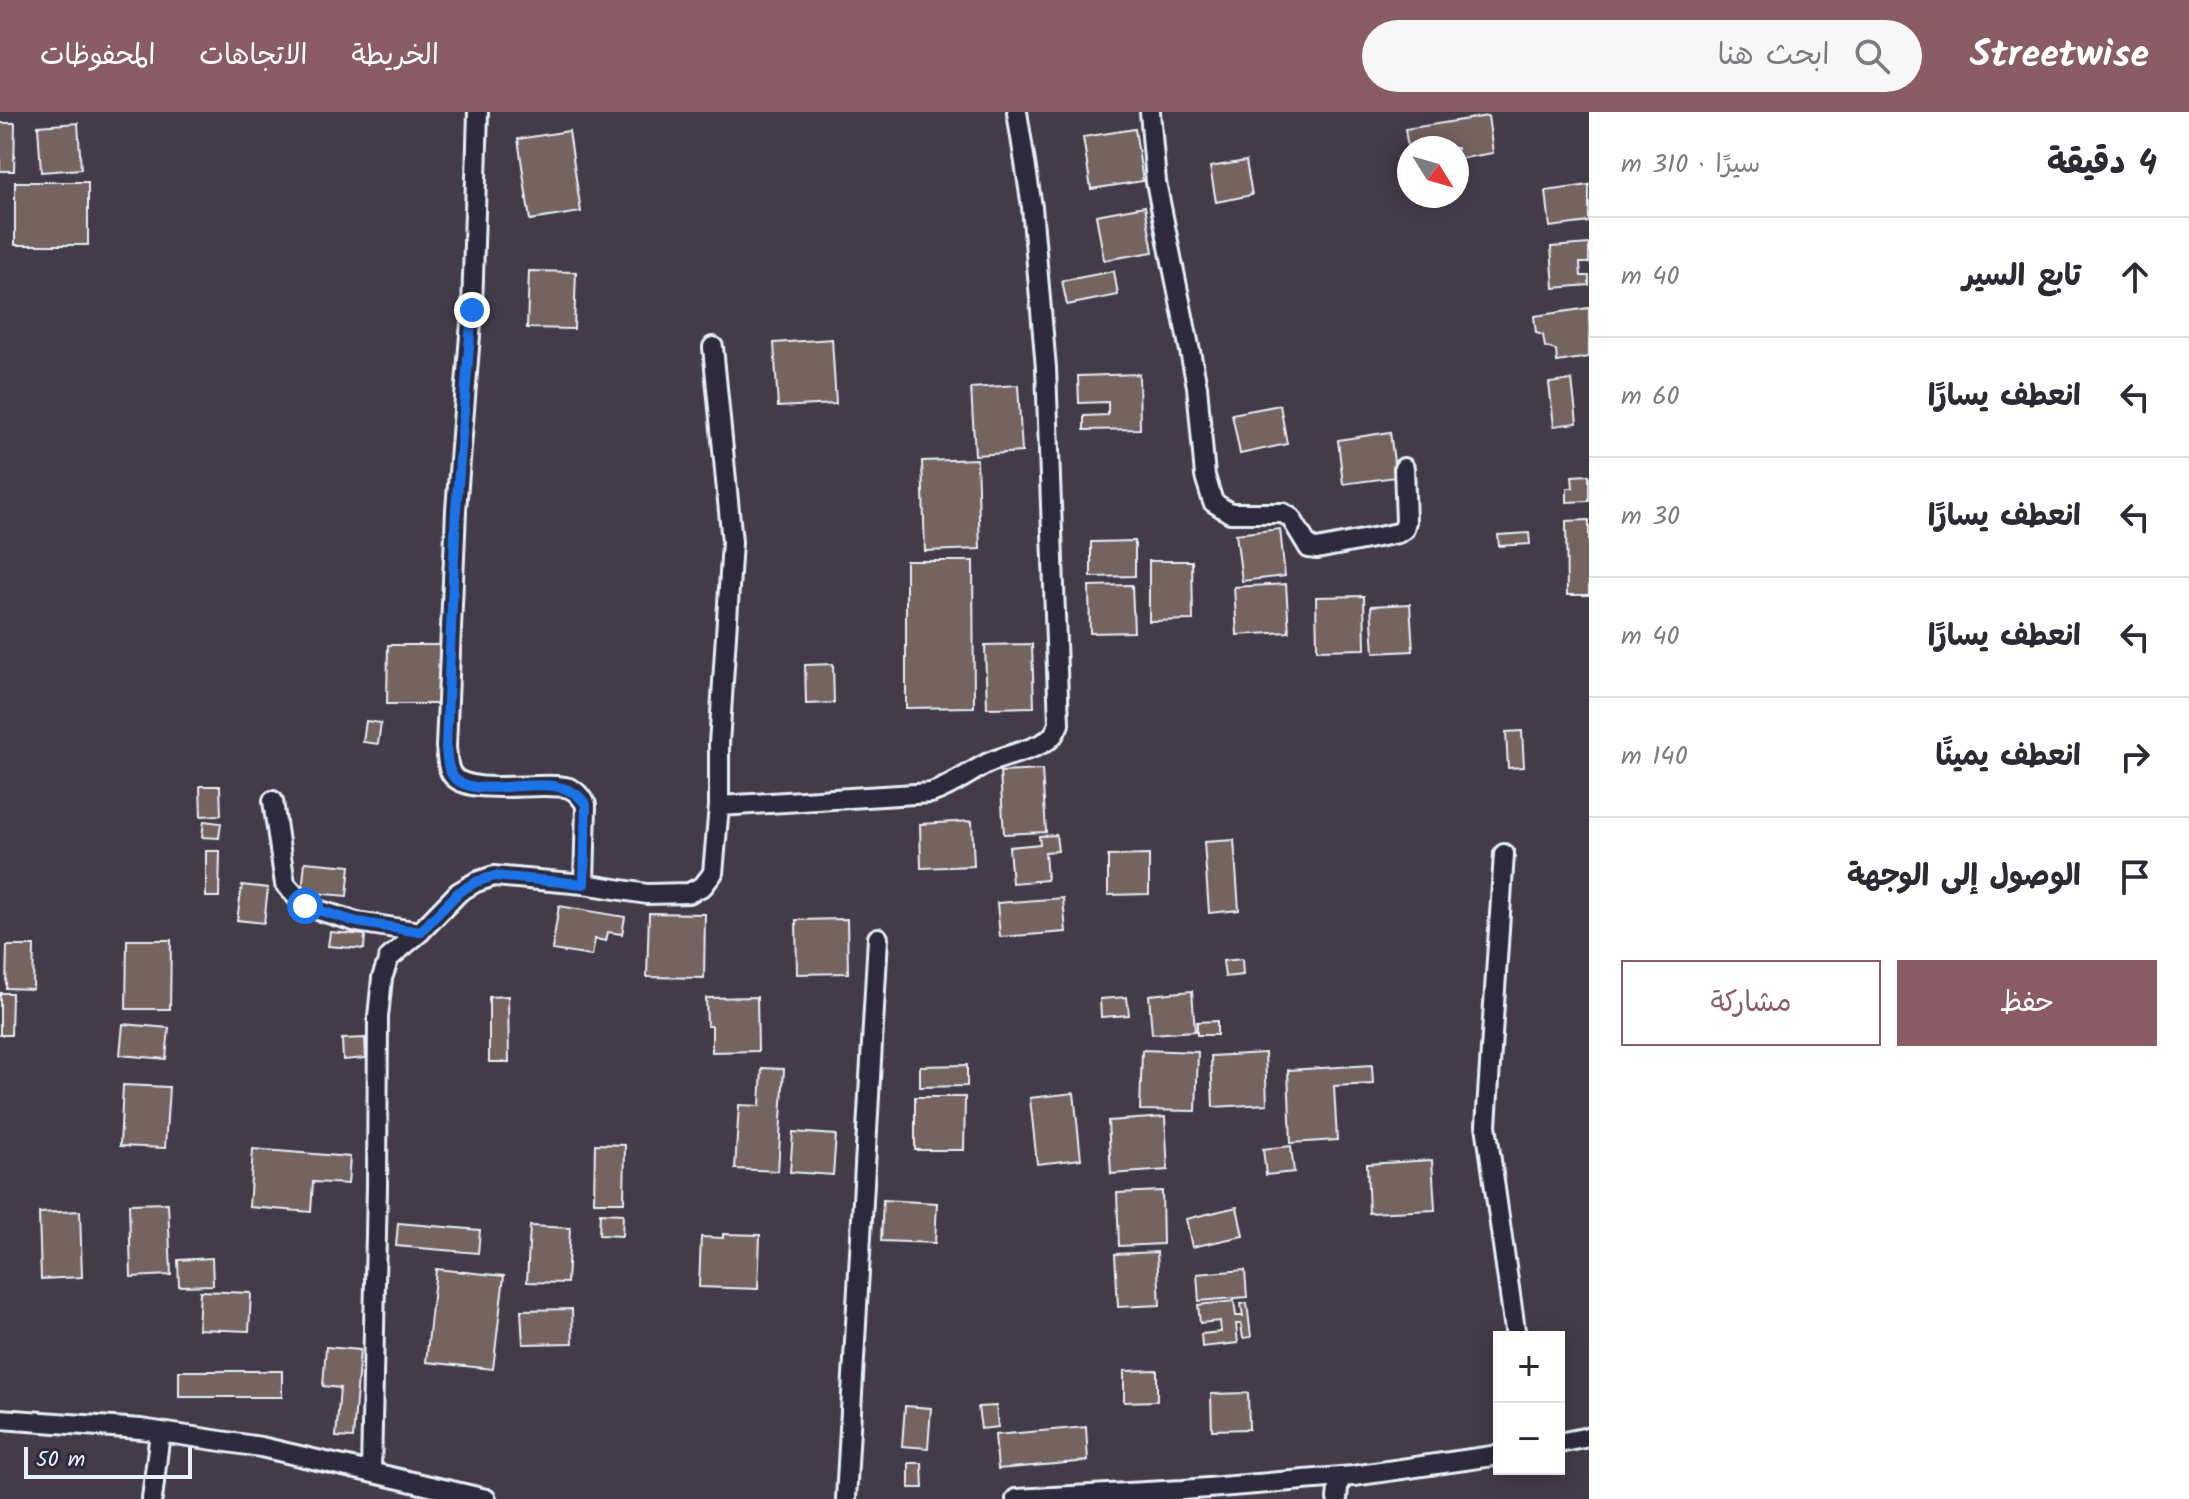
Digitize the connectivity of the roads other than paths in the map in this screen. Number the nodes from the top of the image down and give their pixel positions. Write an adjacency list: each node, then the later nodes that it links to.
1 (478, 112): 9 (street)
2 (1017, 112): 7 (street)
3 (1150, 112): 5 (street)
4 (713, 347): 7 (street)
5 (1404, 468)
6 (273, 801): 10 (street)
7 (719, 806): 9 (street)
8 (1504, 854): 12 (street)
9 (584, 884): 10 (street)
10 (420, 932): 18 (street)
11 (878, 938): 22 (street)
12 (1515, 1331)
13 (0, 1419): 14 (street)
14 (160, 1432): 18 (street); 20 (street)
15 (1589, 1437): 16 (street)
16 (1565, 1442)
17 (1493, 1456): 19 (street)
18 (371, 1472): 21 (street)
19 (1339, 1478): 23 (street); 24 (street)
20 (152, 1499)
21 (486, 1499)
22 (846, 1499)
23 (1016, 1499)
24 (1337, 1499)

